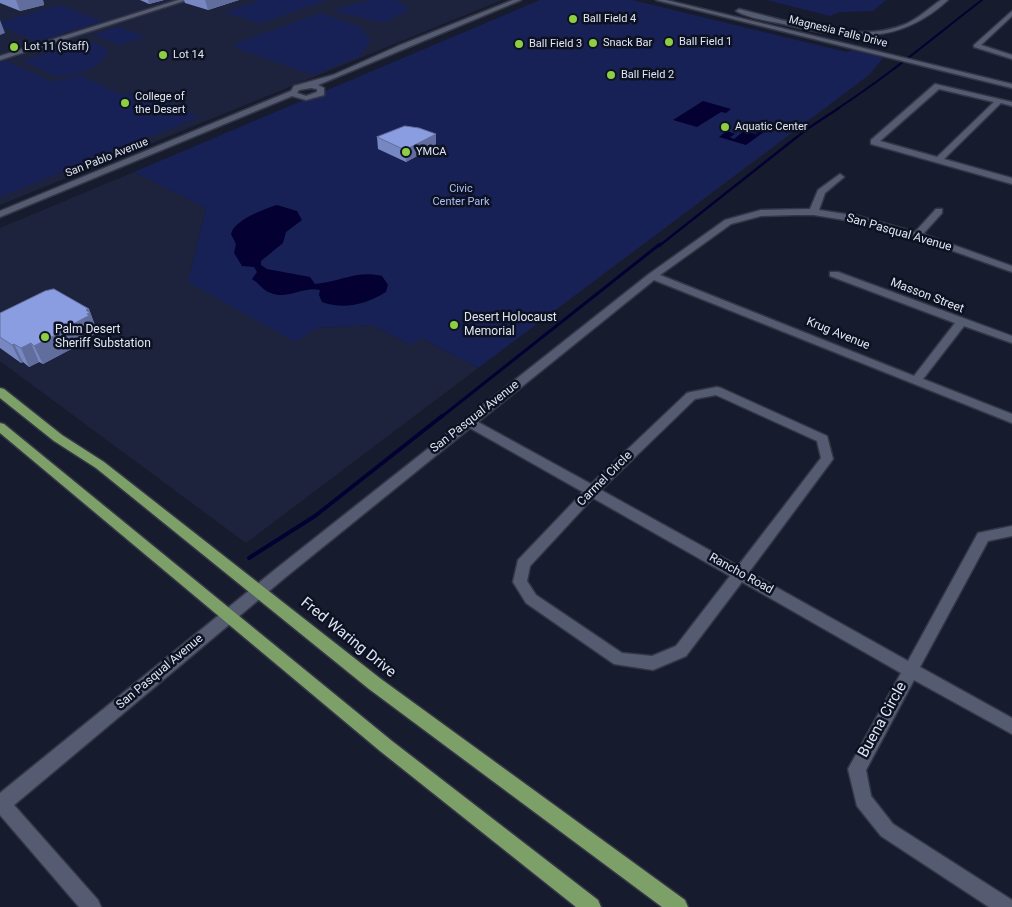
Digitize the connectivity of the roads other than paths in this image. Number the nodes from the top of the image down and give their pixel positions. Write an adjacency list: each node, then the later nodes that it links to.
1 (184, 0): 11 (street)
2 (516, 0): 8 (street)
3 (659, 0): 9 (street, Magnesia Falls Drive)
4 (673, 0): 9 (street, Magnesia Falls Drive)
5 (945, 0): 6 (street)
6 (732, 9)
7 (1012, 13): 10 (street)
8 (408, 45): 14 (street); 16 (street)
9 (889, 54): 12 (street, Magnesia Falls Drive)
10 (1012, 57)
11 (0, 58)
12 (918, 61): 13 (street, Magnesia Falls Drive); 15 (street, Magnesia Falls Drive)
13 (1012, 82)
14 (310, 86): 16 (street); 17 (street, San Pablo Avenue)
15 (1012, 86)
16 (322, 89): 18 (street, San Pablo Avenue)
17 (293, 93): 18 (street); 21 (street, San Pablo Avenue)
18 (301, 98): 21 (street, San Pablo Avenue)
19 (999, 101): 20 (street); 22 (street); 22 (street)
20 (1012, 104)
21 (222, 124): 27 (street, San Pablo Avenue)
22 (939, 160): 24 (street)
23 (840, 177): 26 (street)
24 (1012, 182)
25 (939, 211): 28 (street)
26 (814, 212): 28 (street, San Pasqual Avenue); 31 (street, San Pasqual Avenue)
27 (0, 214)
28 (917, 235): 29 (street, San Pasqual Avenue)
29 (1012, 269)
30 (834, 274): 32 (street, Masson Street)
31 (653, 276): 34 (street, Krug Avenue); 37 (street, San Pasqual Avenue)
32 (961, 322): 33 (street, Masson Street); 34 (street)
33 (1012, 340)
34 (917, 380): 36 (street, Krug Avenue)
35 (0, 392): 42 (main road, Fred Waring Drive)
36 (1012, 419)
37 (468, 422): 39 (street, Rancho Road); 42 (street, San Pasqual Avenue)
38 (0, 427): 43 (main road)
39 (593, 490): 41 (street, Rancho Road); 41 (street, Carmel Circle); 41 (street, Carmel Circle)
40 (1012, 532): 44 (street, Buena Circle)
41 (740, 573): 44 (street, Rancho Road)
42 (259, 590): 43 (street, San Pasqual Avenue); 49 (main road, Fred Waring Drive)
43 (229, 616): 46 (street, San Pasqual Avenue); 48 (main road)
44 (911, 669): 45 (street, Rancho Road); 50 (street, Buena Circle)
45 (1012, 727)
46 (0, 804): 47 (street)
47 (91, 907)
48 (591, 907)
49 (678, 907)
50 (1006, 907)

